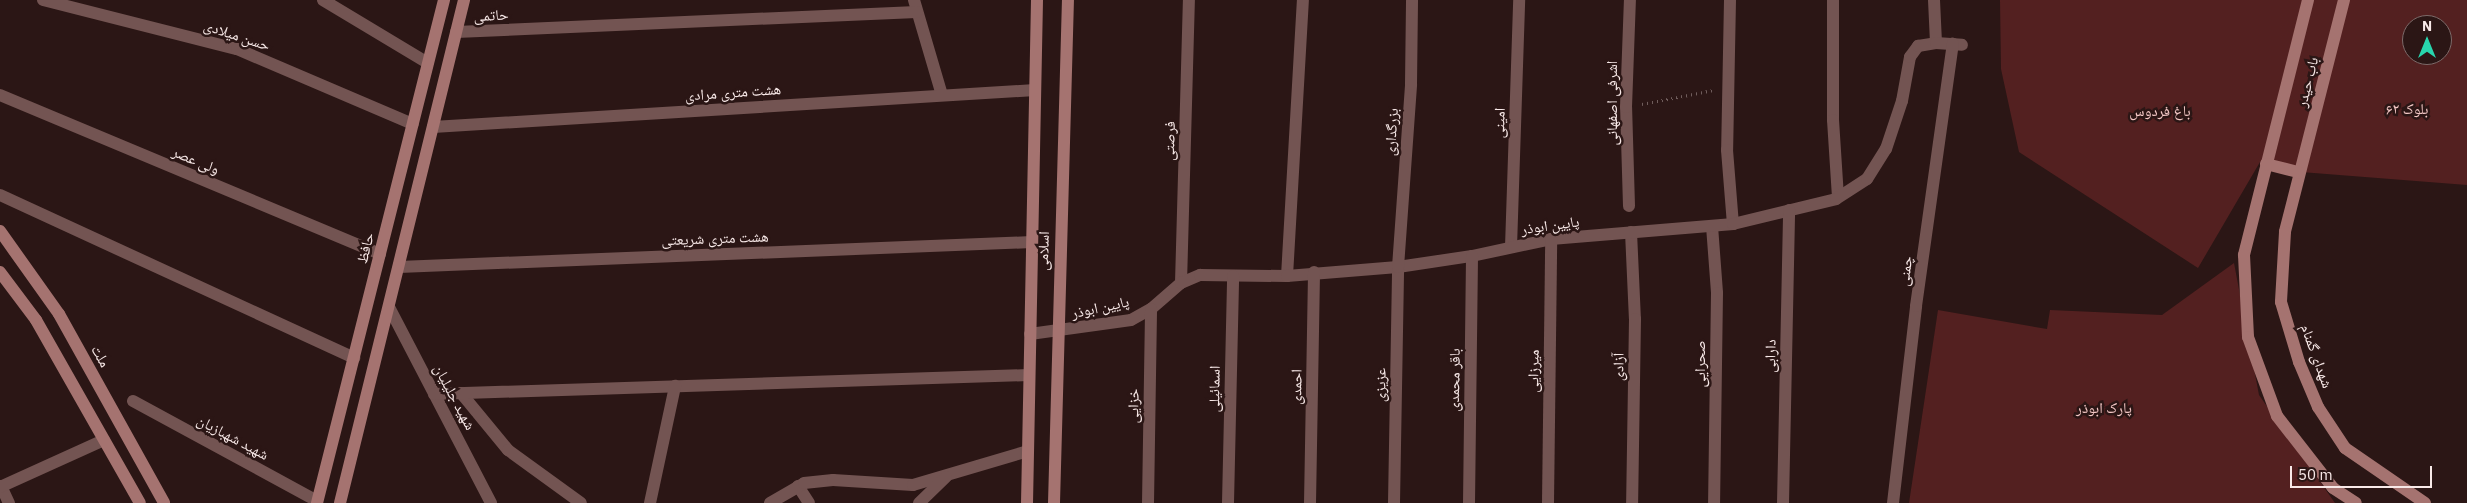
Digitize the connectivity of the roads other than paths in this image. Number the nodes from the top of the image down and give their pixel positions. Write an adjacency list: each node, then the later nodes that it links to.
1 (43, 0): 25 (street, حسن میلادی)
2 (323, 0): 21 (street)
3 (444, 0): 21 (street, حافظ)
4 (464, 0): 18 (street)
5 (1037, 0): 22 (street, اسلامی)
6 (1068, 0): 51 (street, اسلامی)
7 (1189, 0): 48 (street, فرصتی)
8 (1303, 0): 47 (street)
9 (1412, 0): 43 (street, بزرگداری)
10 (1519, 0): 39 (street, امینی)
11 (1630, 0): 31 (street, اشرفی اصفهانی)
12 (1730, 0): 33 (street)
13 (1832, 0): 30 (street)
14 (1934, 0): 19 (street)
15 (2308, 0): 27 (street, باب حیدر)
16 (2344, 0): 28 (street, باب حیدر)
17 (916, 6): 18 (street, حاتمی); 24 (street)
18 (456, 32): 26 (street)
19 (1936, 43): 20 (street, پایین ابوذر); 30 (street, پایین ابوذر)
20 (1957, 45): 86 (street, چمنی)
21 (428, 64): 25 (street, حافظ)
22 (1035, 90): 24 (street, هشت متری مرادی); 38 (street, اسلامی)
23 (0, 95): 40 (street, ولی عصر)
24 (942, 95): 26 (street, هشت متری مرادی)
25 (413, 124): 40 (street, حافظ)
26 (433, 127): 42 (street)
27 (2266, 164): 28 (street); 87 (street)
28 (2299, 172): 88 (street, شهدای گمنام)
29 (0, 196): 53 (street)
30 (1838, 197): 32 (street, پایین ابوذر)
31 (1629, 206)
32 (1789, 210): 33 (street, پایین ابوذر); 85 (street, دارابی)
33 (1733, 224): 34 (street, پایین ابوذر)
34 (1712, 226): 36 (street, پایین ابوذر); 84 (street, صحرایی)
35 (0, 231): 67 (street, ملت)
36 (1631, 232): 37 (street, پایین ابوذر); 83 (street, آزادی)
37 (1551, 239): 39 (street, پایین ابوذر); 82 (street, میرزایی)
38 (1032, 242): 42 (street, هشت متری شریعتی); 52 (street, اسلامی)
39 (1511, 247): 41 (street, پایین ابوذر)
40 (380, 254): 53 (street, حافظ)
41 (1472, 256): 43 (street, پایین ابوذر); 81 (street, باقر محمدی)
42 (399, 267): 49 (street)
43 (1398, 267): 45 (street, پایین ابوذر); 80 (street, عزیزی)
44 (0, 272): 59 (street)
45 (1314, 272): 47 (street, پایین ابوذر); 79 (street, احمدی)
46 (1233, 276): 47 (street, پایین ابوذر); 48 (street, پایین ابوذر); 78 (street, اسمائیلی)
47 (1287, 276)
48 (1181, 283): 50 (street, پایین ابوذر)
49 (389, 307): 57 (street, شهید جلیلیان); 68 (street)
50 (1151, 309): 51 (street, پایین ابوذر); 77 (street, خزایی)
51 (1057, 333): 52 (street, پایین ابوذر); 76 (street, اسلامی)
52 (1030, 334): 54 (street, اسلامی)
53 (354, 358): 64 (street, حافظ)
54 (1029, 375): 55 (street); 60 (street, اسلامی)
55 (675, 386): 56 (street); 71 (street)
56 (461, 392): 57 (street); 70 (street)
57 (434, 394): 69 (street, شهید جلیلیان)
58 (133, 402): 64 (street, شهید شهبازیان)
59 (104, 440): 63 (street); 66 (street)
60 (1028, 451): 61 (street); 75 (street, اسلامی)
61 (948, 475): 62 (street); 74 (street)
62 (798, 486): 72 (street); 73 (street)
63 (0, 487): 65 (street)
64 (317, 502)
65 (9, 503)
66 (140, 503)
67 (164, 503)
68 (340, 503)
69 (492, 503)
70 (581, 503)
71 (650, 503)
72 (770, 503)
73 (810, 503)
74 (919, 503)
75 (1027, 503)
76 (1054, 503)
77 (1148, 503)
78 (1228, 503)
79 (1310, 503)
80 (1394, 503)
81 (1469, 503)
82 (1548, 503)
83 (1632, 503)
84 (1714, 503)
85 (1783, 503)
86 (1893, 503)
87 (2356, 503)
88 (2425, 503)

